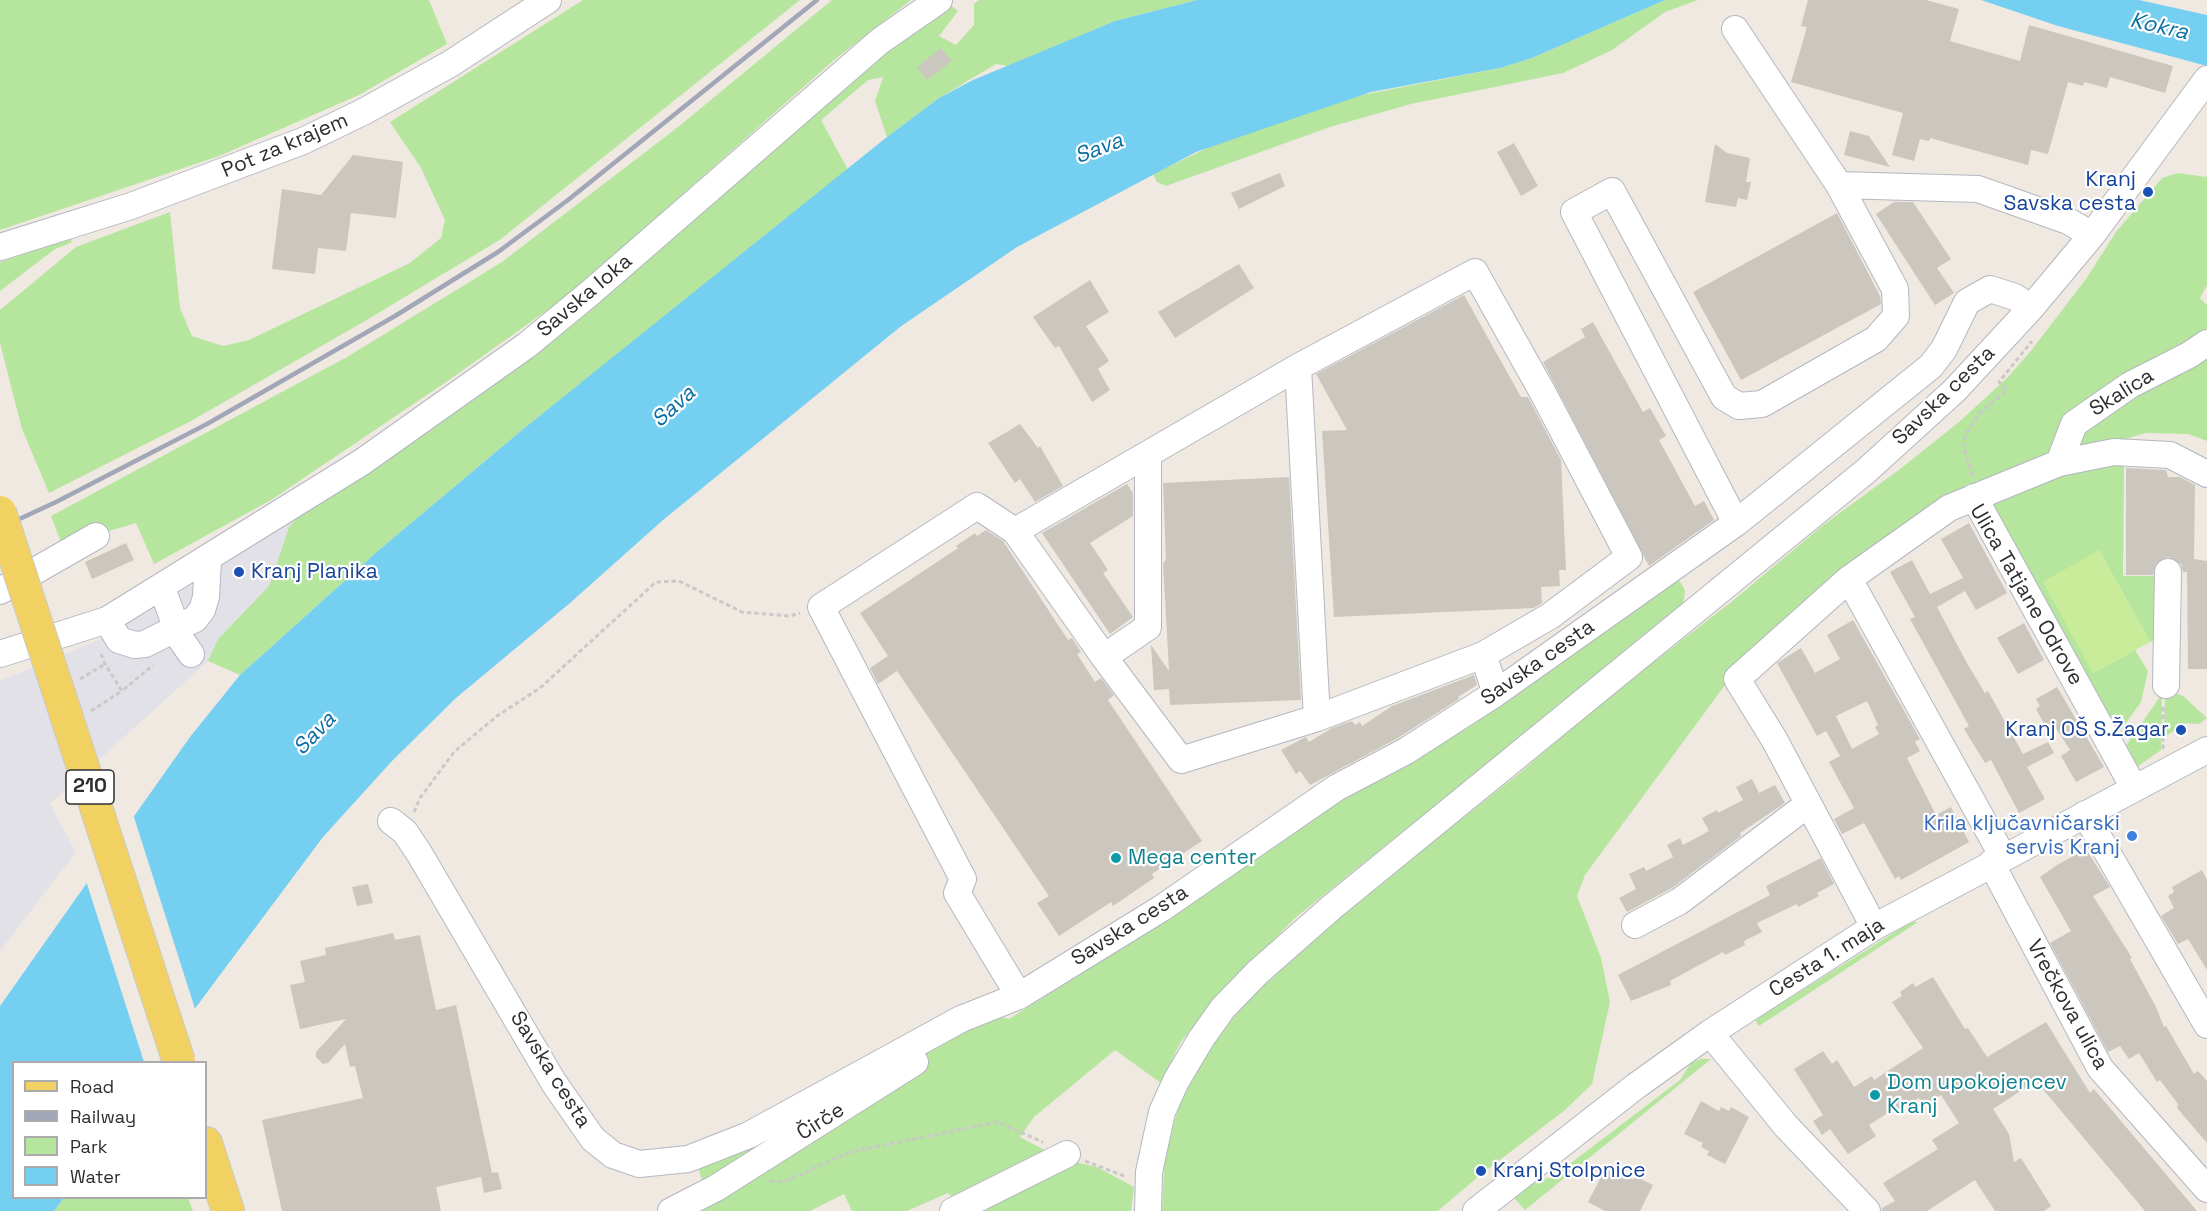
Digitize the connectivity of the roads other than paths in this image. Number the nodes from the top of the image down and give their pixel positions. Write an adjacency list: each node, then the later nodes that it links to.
1 (548, 0): 7 (street, Pot za krajem)
2 (939, 0): 19 (street, Savska loka)
3 (1735, 29): 5 (street)
4 (2200, 88): 6 (street, Savska cesta)
5 (1839, 185): 6 (street); 16 (street)
6 (2092, 234): 8 (street, Savska cesta)
7 (0, 247)
8 (2031, 308): 16 (street, Savska cesta); 52 (street, Savska cesta)
9 (2207, 343): 12 (street, Skalica)
10 (1298, 367): 11 (street); 28 (street); 32 (street)
11 (1148, 456): 17 (street); 29 (street)
12 (2059, 463): 13 (street); 14 (street)
13 (2207, 474)
14 (1974, 497): 21 (street, Ulica Tatjane Odrove); 34 (street, Ulica Tatjane Odrove)
15 (0, 512): 45 (main road, 210, bridge)
16 (1737, 523): 31 (street, Savska cesta)
17 (1015, 531): 29 (street); 41 (street)
18 (96, 536): 23 (street)
19 (208, 560): 22 (street, Savska loka); 25 (street)
20 (2168, 572): 30 (street)
21 (1849, 579): 35 (street, Ulica Tatjane Odrove); 38 (street)
22 (162, 588): 24 (street, Savska loka); 25 (street)
23 (0, 591)
24 (107, 620): 25 (street); 26 (street, Savska loka)
25 (176, 629): 27 (street)
26 (0, 654)
27 (191, 654)
28 (1483, 655): 31 (street); 32 (street)
29 (1104, 657): 32 (street)
30 (2165, 690)
31 (1496, 693): 41 (street, Savska cesta)
32 (1317, 718)
33 (2207, 750): 34 (street, Cesta 1. maja)
34 (2134, 788): 36 (street, Cesta 1. maja)
35 (1807, 805): 39 (street); 40 (street, Ulica Tatjane Odrove)
36 (2085, 814): 38 (street, Cesta 1. maja); 43 (street)
37 (398, 827): 42 (street, Savska cesta)
38 (1997, 860): 40 (street, Cesta 1. maja); 48 (street, Vrečkova ulica)
39 (1635, 925)
40 (1874, 927): 44 (street, Cesta 1. maja)
41 (1019, 996): 42 (street, Savska cesta)
42 (961, 1019): 50 (street, Čirče)
43 (2207, 1025)
44 (1710, 1033): 53 (street, Cesta 1. maja); 54 (street)
45 (179, 1061)
46 (207, 1146): 49 (main road)
47 (1067, 1154): 51 (street)
48 (2207, 1190)
49 (228, 1211)
50 (671, 1211)
51 (953, 1211)
52 (1148, 1211)
53 (1476, 1211)
54 (1867, 1211)

